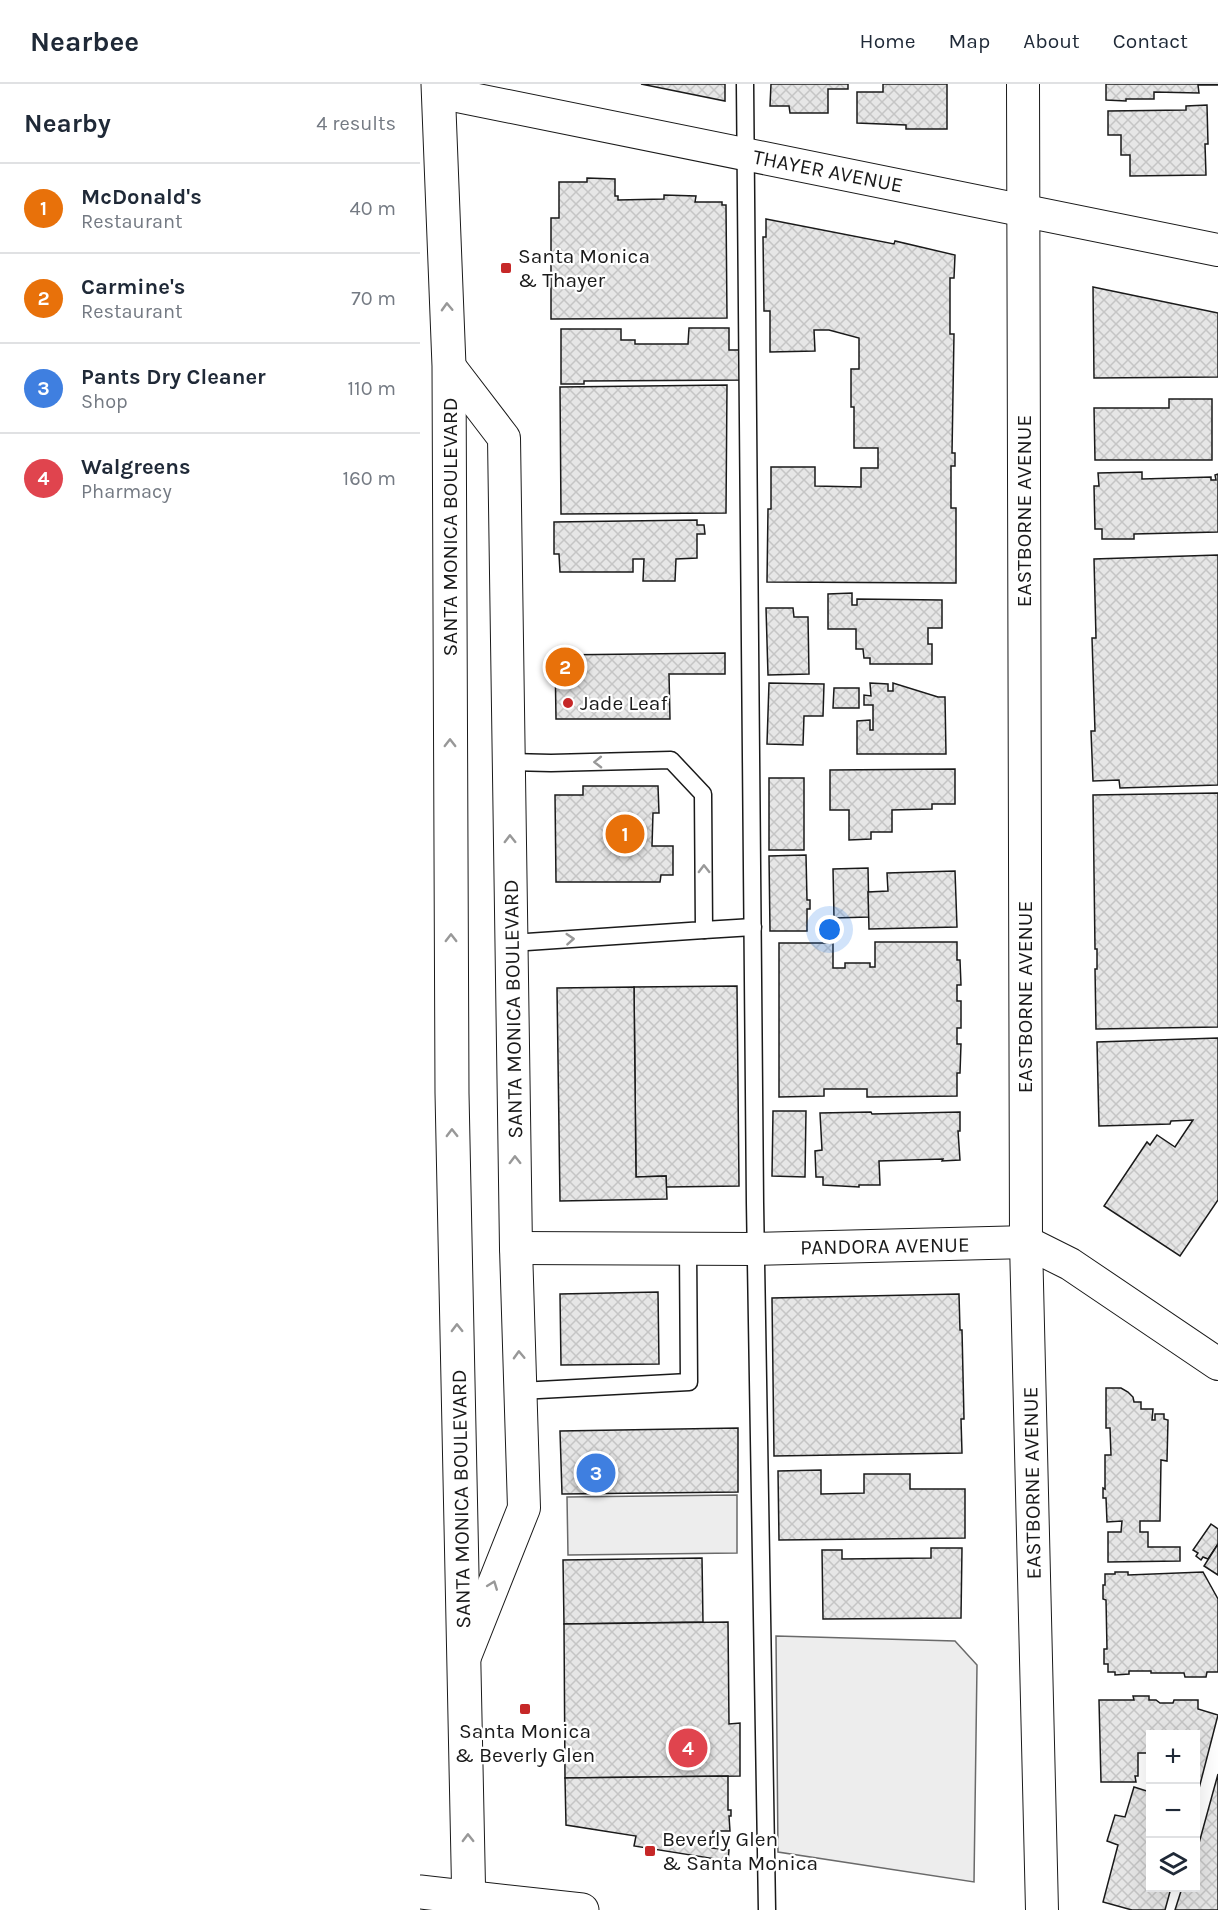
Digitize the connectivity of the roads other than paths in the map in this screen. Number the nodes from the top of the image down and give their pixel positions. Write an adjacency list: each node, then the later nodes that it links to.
1 (745, 84): 4 (lane)
2 (1023, 84): 5 (street, EASTBORNE AVENUE)
3 (438, 88): 4 (street, THAYER AVENUE); 7 (main road, SANTA MONICA BOULEVARD, one-way to 3)
4 (746, 154): 5 (street, THAYER AVENUE); 9 (lane)
5 (1024, 210): 6 (street, THAYER AVENUE); 12 (street, EASTBORNE AVENUE)
6 (1218, 250)
7 (449, 366): 8 (street, SANTA MONICA BOULEVARD); 18 (main road, SANTA MONICA BOULEVARD, one-way to 7)
8 (509, 762): 10 (lane, one-way to 8); 11 (street, SANTA MONICA BOULEVARD, one-way to 8)
9 (753, 927): 10 (lane); 15 (lane)
10 (704, 930): 11 (lane, one-way to 10)
11 (512, 943): 13 (street, SANTA MONICA BOULEVARD, one-way to 11)
12 (1026, 1242): 15 (street, PANDORA AVENUE); 16 (street, PANDORA AVENUE); 23 (street, EASTBORNE AVENUE)
13 (516, 1248): 14 (street, PANDORA AVENUE); 17 (street, SANTA MONICA BOULEVARD, one-way to 13)
14 (688, 1248): 15 (street, PANDORA AVENUE); 17 (lane)
15 (756, 1249): 22 (lane)
16 (1218, 1364)
17 (520, 1391): 18 (street, SANTA MONICA BOULEVARD, one-way to 17)
18 (464, 1659): 20 (main road, SANTA MONICA BOULEVARD, one-way to 18)
19 (420, 1892): 20 (main road)
20 (469, 1903): 21 (main road)
21 (582, 1910)
22 (767, 1910)
23 (1042, 1910)

